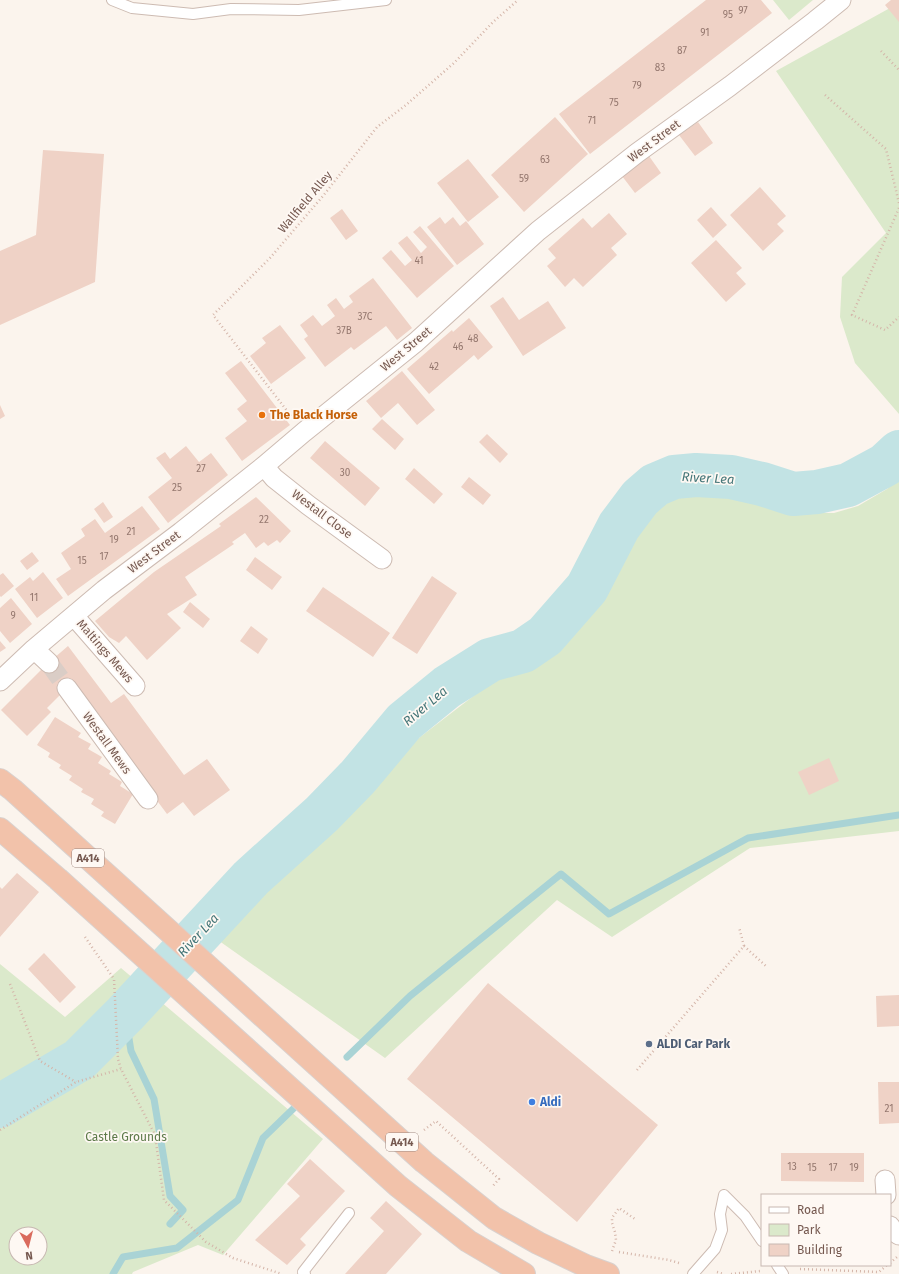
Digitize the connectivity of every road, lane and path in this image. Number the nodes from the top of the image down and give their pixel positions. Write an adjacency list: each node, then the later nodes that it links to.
1 (112, 0): 2 (lane)
2 (386, 0)
3 (518, 0): 11 (path, Wallfield Alley)
4 (841, 0): 11 (street, West Street)
5 (881, 51): 6 (path)
6 (899, 70)
7 (825, 95): 8 (path)
8 (899, 203)
9 (899, 208): 10 (path)
10 (899, 316)
11 (304, 432): 12 (street, West Street)
12 (264, 466): 13 (street, Westall Close); 14 (street, West Street)
13 (382, 559)
14 (74, 616): 15 (street, West Street); 18 (street, Maltings Mews)
15 (34, 649): 16 (street); 17 (street, West Street)
16 (48, 663)
17 (0, 681)
18 (135, 686)
19 (67, 688): 21 (street, Westall Mews)
20 (0, 780): 49 (highway, A414)
21 (148, 799)
22 (0, 829): 48 (highway, A414)
23 (739, 927): 24 (path)
24 (744, 946): 25 (path); 29 (path)
25 (767, 968)
26 (114, 979): 28 (path)
27 (10, 984): 30 (path)
28 (121, 1069): 30 (path); 46 (path)
29 (636, 1070)
30 (76, 1082): 31 (path)
31 (0, 1130)
32 (421, 1133): 33 (path)
33 (497, 1193)
34 (349, 1213): 47 (lane)
35 (635, 1219): 40 (path)
36 (891, 1228): 37 (street)
37 (899, 1236)
38 (761, 1240): 45 (lane)
39 (605, 1249): 40 (path)
40 (612, 1251): 45 (path)
41 (899, 1255): 42 (path)
42 (891, 1262)
43 (886, 1266): 44 (path)
44 (780, 1270): 51 (path)
45 (696, 1271): 50 (path)
46 (282, 1274)
47 (305, 1274)
48 (524, 1274)
49 (608, 1274)
50 (724, 1274)
51 (731, 1274)

